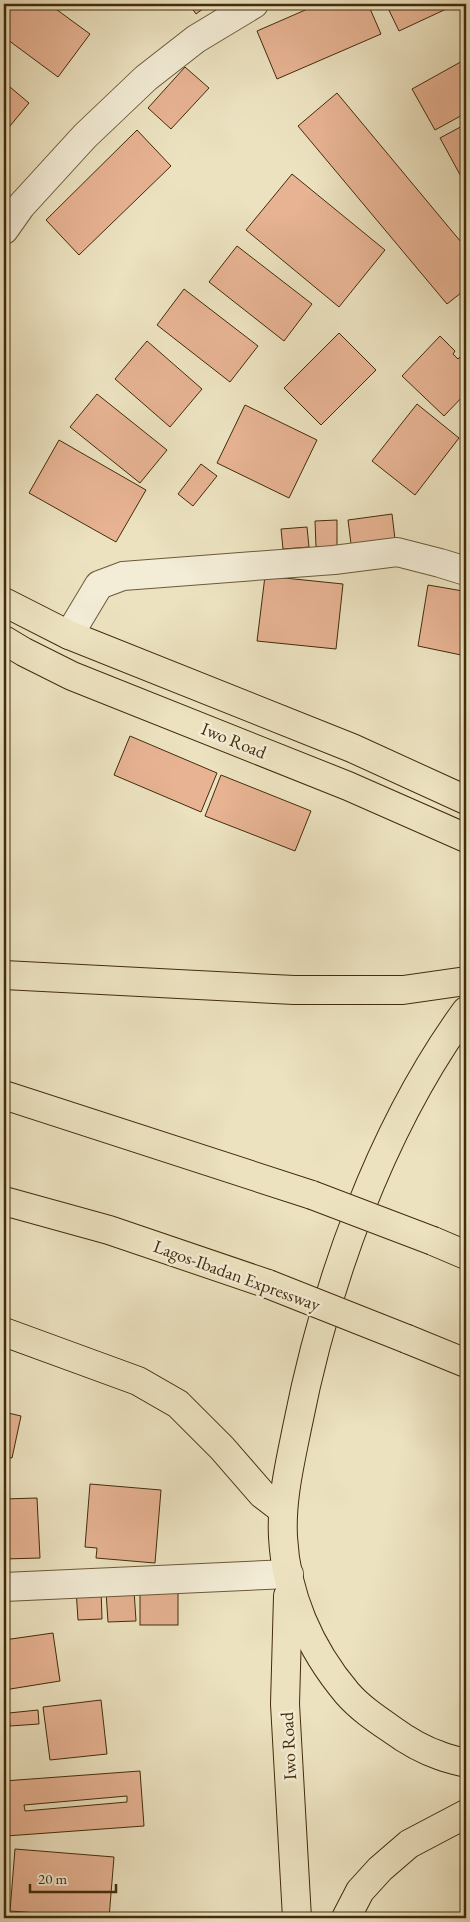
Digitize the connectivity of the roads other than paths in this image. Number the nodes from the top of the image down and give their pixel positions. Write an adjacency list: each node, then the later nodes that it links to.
1 (254, 4): 2 (street)
2 (4, 230)
3 (466, 571): 5 (street)
4 (4, 602): 5 (main road, Iwo Road)
5 (69, 636): 7 (main road, Iwo Road)
6 (4, 640): 8 (main road, Iwo Road)
7 (466, 800)
8 (466, 838)
9 (4, 975): 10 (main road)
10 (466, 982)
11 (466, 1011): 17 (main road)
12 (4, 1095): 14 (main road, bridge)
13 (4, 1201): 16 (main road, Lagos-Ibadan Expressway, bridge)
14 (466, 1255)
15 (4, 1332): 17 (main road)
16 (466, 1363)
17 (283, 1510): 18 (main road)
18 (289, 1574): 19 (street); 20 (main road); 22 (main road, Iwo Road)
19 (4, 1587)
20 (466, 1763)
21 (466, 1814): 23 (main road)
22 (297, 1918)
23 (346, 1918)

